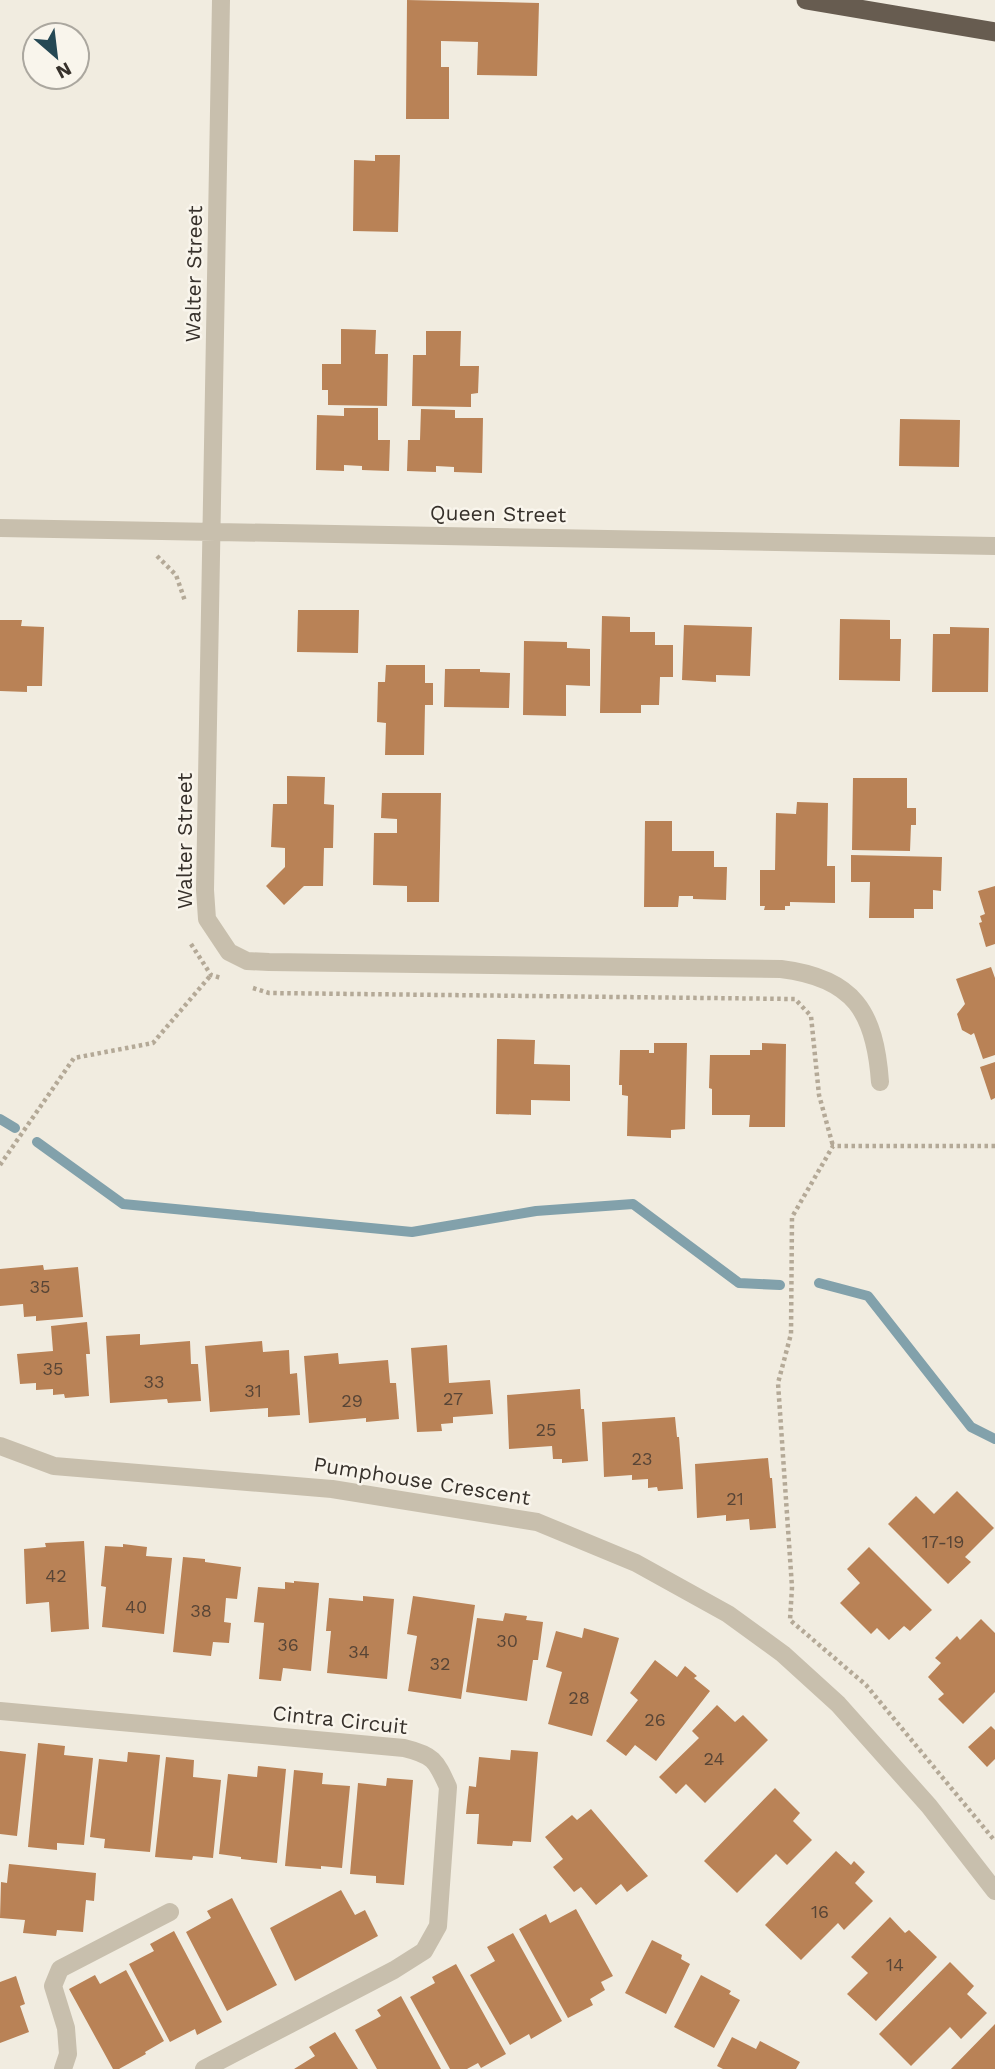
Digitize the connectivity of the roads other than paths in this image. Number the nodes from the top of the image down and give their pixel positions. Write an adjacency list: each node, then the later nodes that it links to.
1 (221, 0): 5 (street, Walter Street)
2 (806, 0): 3 (highway)
3 (995, 32)
4 (0, 528): 5 (street, Queen Street)
5 (213, 531): 6 (street, Queen Street); 7 (street, Walter Street)
6 (995, 546)
7 (880, 1082)
8 (0, 1446): 10 (street, Pumphouse Crescent)
9 (0, 1711): 13 (street, Cintra Circuit)
10 (995, 1891)
11 (170, 1912): 12 (street)
12 (63, 2069)
13 (204, 2069)

